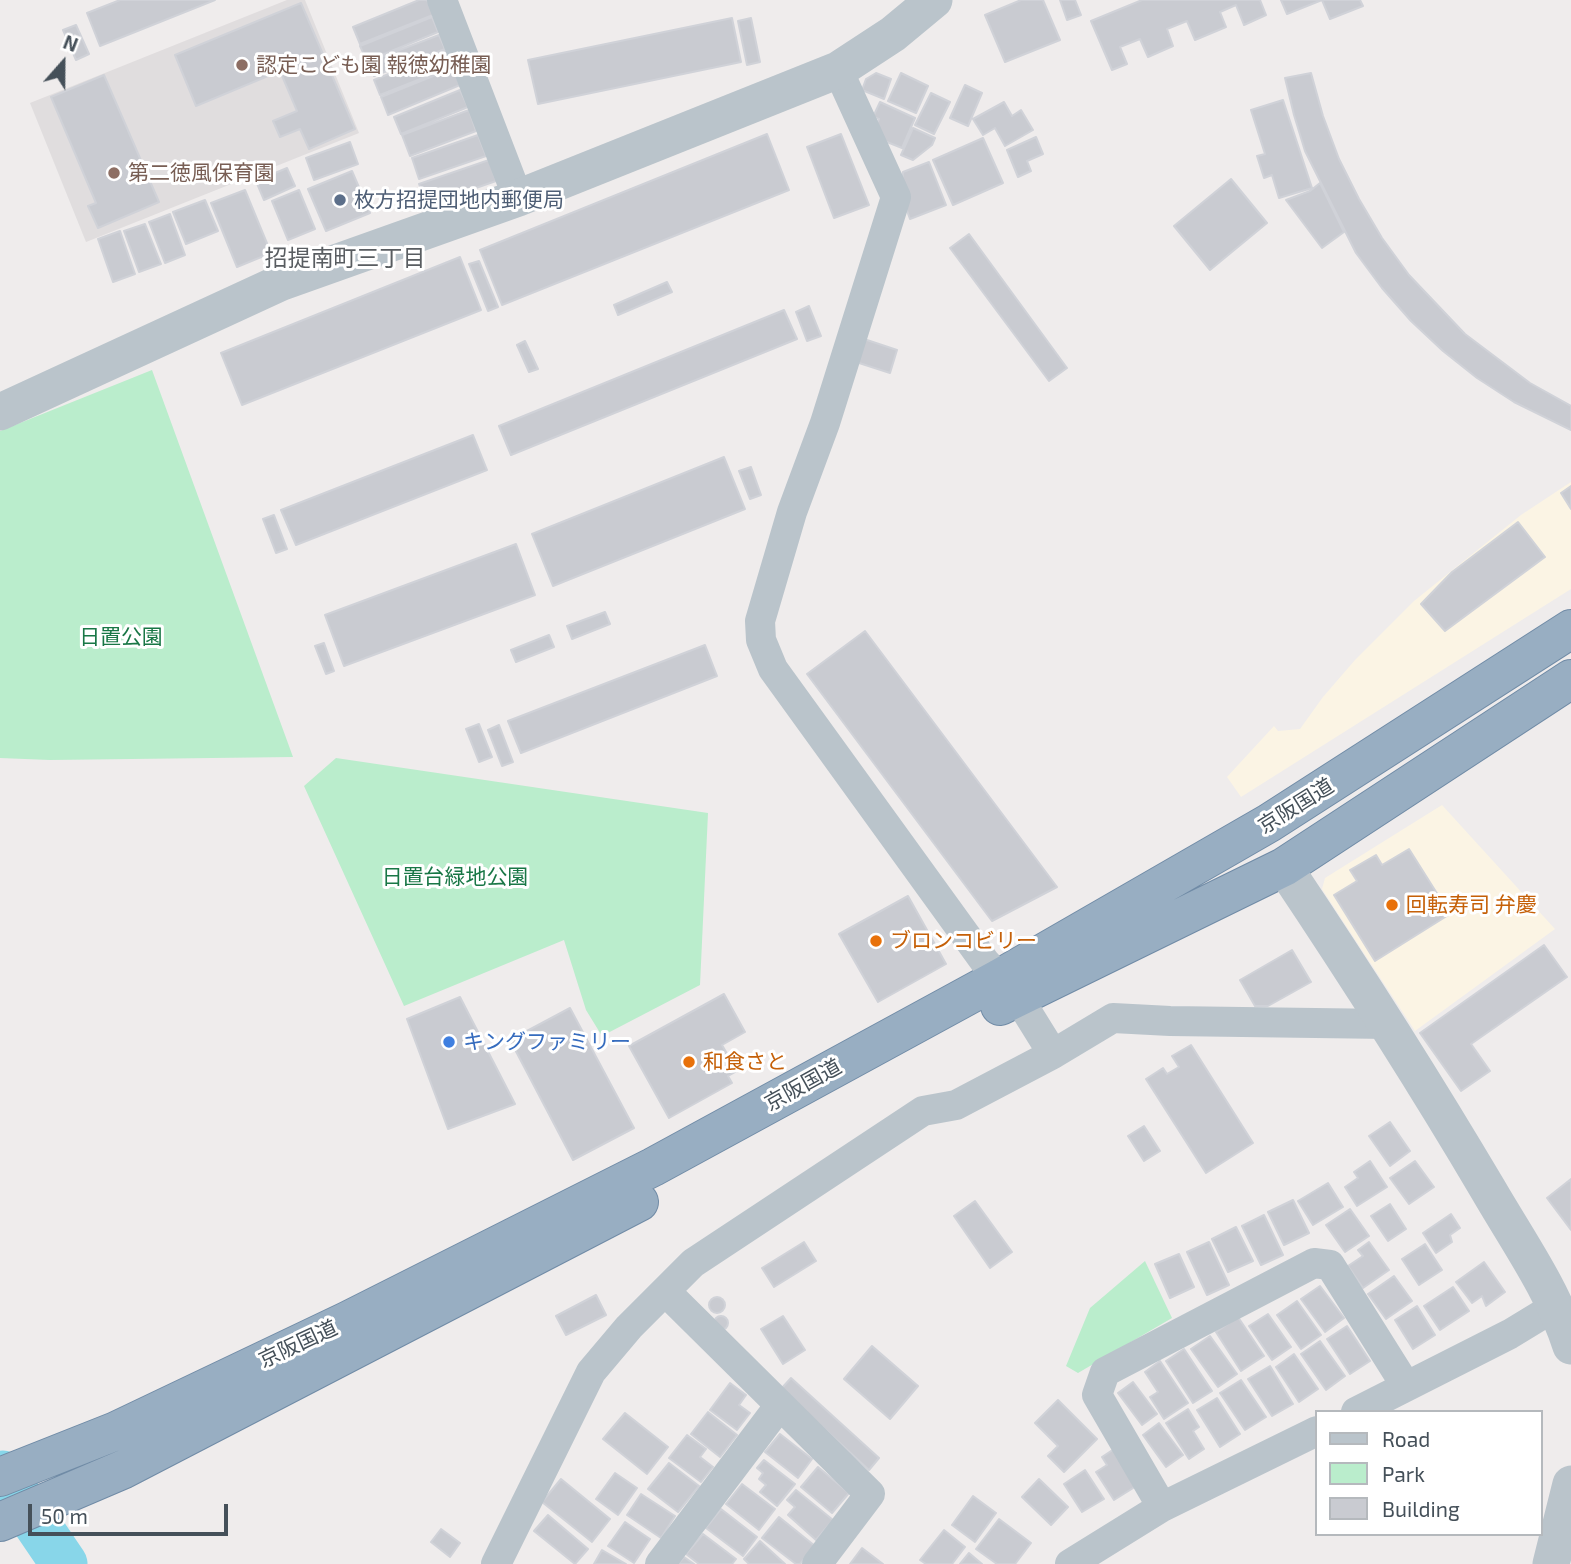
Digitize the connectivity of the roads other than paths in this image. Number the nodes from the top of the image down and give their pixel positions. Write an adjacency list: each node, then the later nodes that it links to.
1 (442, 0): 4 (street)
2 (934, 0): 3 (street)
3 (838, 70): 4 (street); 9 (street)
4 (518, 198): 5 (street)
5 (0, 412)
6 (1571, 629): 9 (highway, 京阪国道)
7 (1571, 679): 8 (highway, 京阪国道)
8 (1284, 867): 9 (highway, 京阪国道); 10 (street)
9 (1009, 987): 11 (street); 19 (highway, 京阪国道); 22 (highway, 京阪国道)
10 (1388, 1024): 11 (street); 13 (street)
11 (1053, 1054): 12 (street)
12 (665, 1291): 16 (street); 23 (street)
13 (1556, 1306): 14 (street); 15 (street)
14 (1571, 1346)
15 (1406, 1386): 17 (street); 21 (street)
16 (780, 1405): 24 (street); 25 (street)
17 (1360, 1410)
18 (1316, 1431): 21 (street)
19 (0, 1477)
20 (1571, 1484): 27 (street)
21 (1162, 1507): 26 (street)
22 (0, 1522)
23 (496, 1564)
24 (660, 1564)
25 (817, 1564)
26 (1070, 1564)
27 (1552, 1564)

